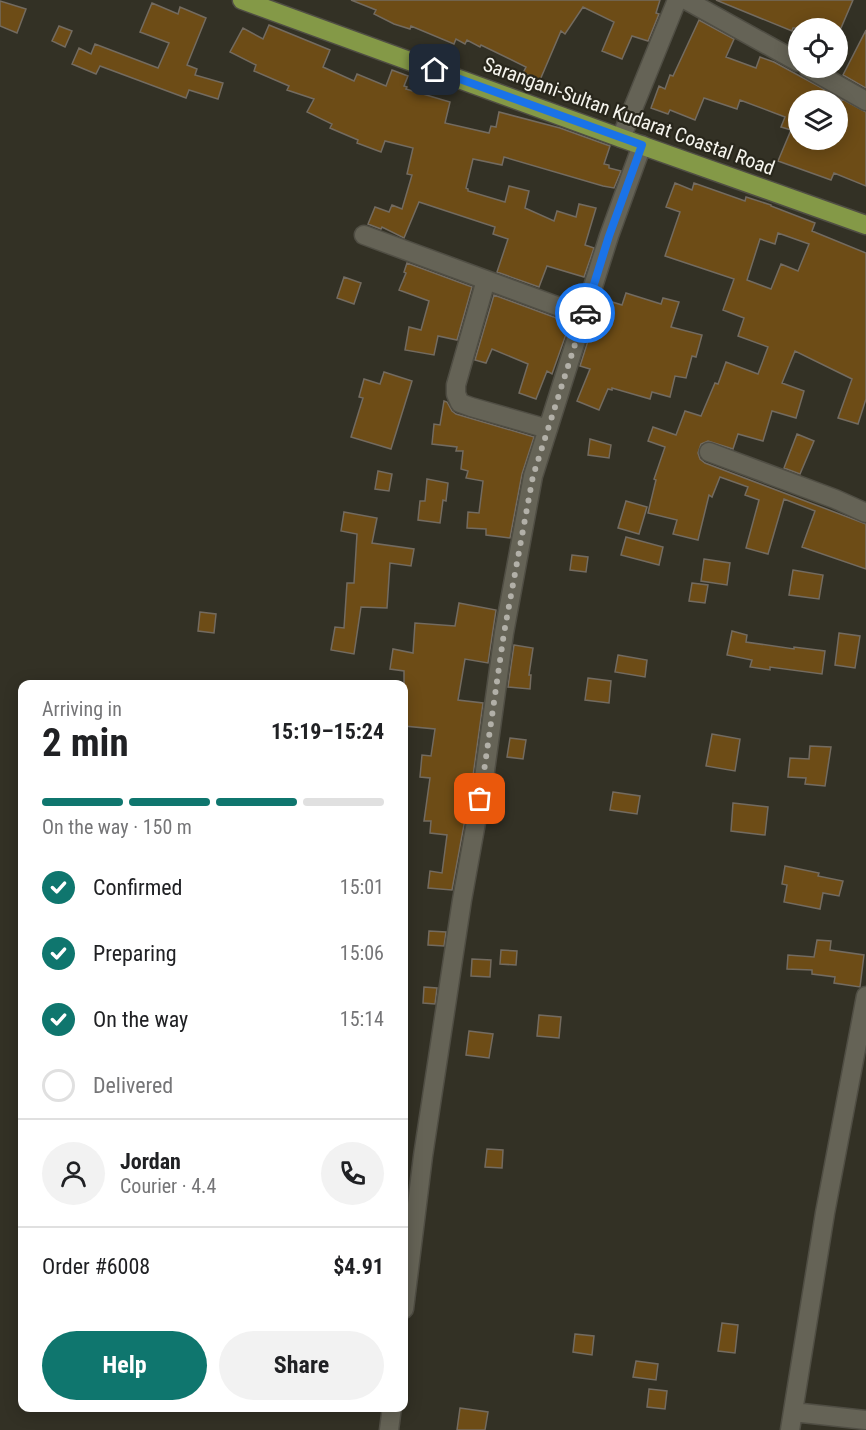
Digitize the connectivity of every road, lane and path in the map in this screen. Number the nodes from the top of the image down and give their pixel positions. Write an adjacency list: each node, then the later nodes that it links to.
1 (242, 0): 7 (main road, Sarangani-Sultan Kudarat Coastal Road)
2 (677, 0): 7 (street)
3 (686, 0): 4 (street)
4 (788, 56)
5 (826, 78): 6 (street)
6 (866, 101)
7 (621, 138): 8 (main road, Sarangani-Sultan Kudarat Coastal Road)
8 (642, 145): 9 (main road, Sarangani-Sultan Kudarat Coastal Road); 12 (street)
9 (866, 225)
10 (364, 235): 11 (street)
11 (486, 279): 12 (street); 13 (street)
12 (584, 316): 13 (street)
13 (548, 429): 17 (street)
14 (709, 452): 15 (street)
15 (866, 513)
16 (866, 996): 20 (street)
17 (408, 1278)
18 (391, 1412): 21 (street)
19 (866, 1420): 20 (street)
20 (791, 1421)
21 (389, 1430)

